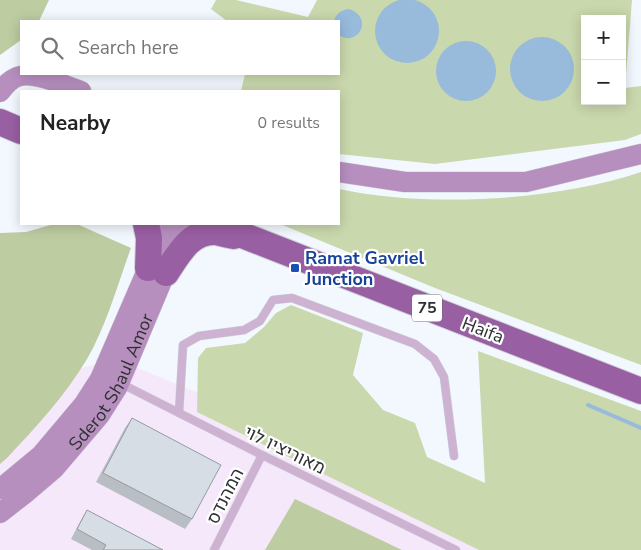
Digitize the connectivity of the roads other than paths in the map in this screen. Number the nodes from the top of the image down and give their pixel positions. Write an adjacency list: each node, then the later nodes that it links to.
1 (31, 75): 4 (street)
2 (31, 75): 3 (street)
3 (78, 90)
4 (0, 92)
5 (0, 122): 6 (highway)
6 (20, 131)
7 (0, 136): 8 (highway)
8 (20, 145)
9 (641, 154): 10 (street)
10 (340, 172)
11 (146, 225): 16 (highway)
12 (167, 225): 16 (street, Sderot Shaul Amor)
13 (185, 225): 16 (street, Sderot Shaul Amor)
14 (218, 225): 15 (highway, Haifa / 75)
15 (251, 233): 16 (highway); 18 (highway, Haifa / 75); 19 (highway, Haifa / 75)
16 (157, 270): 17 (street, Sderot Shaul Amor)
17 (111, 379): 20 (lane, מאוריציו לוי); 23 (street, Sderot Shaul Amor); 24 (street, Sderot Shaul Amor)
18 (641, 379)
19 (641, 391)
20 (179, 413): 21 (lane, מאוריציו לוי); 22 (lane)
21 (262, 455): 25 (lane, המהנדס); 26 (lane, מאוריציו לוי)
22 (454, 456)
23 (0, 489)
24 (0, 513)
25 (214, 550)
26 (456, 550)

